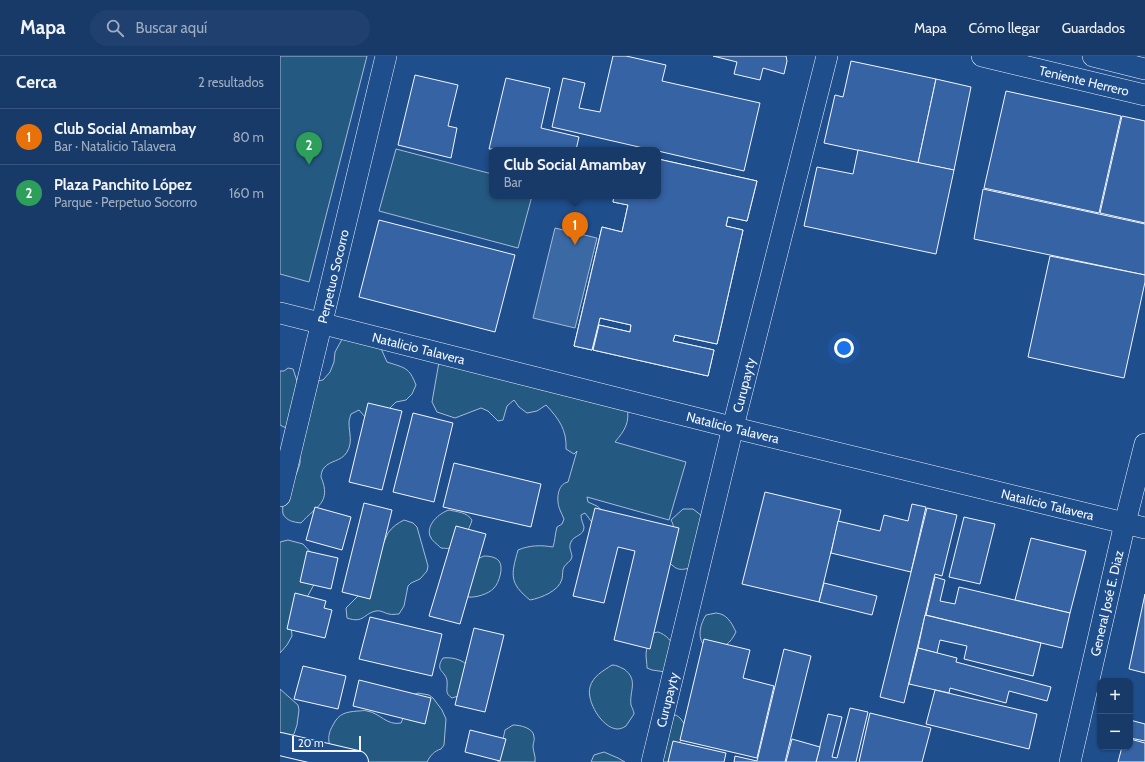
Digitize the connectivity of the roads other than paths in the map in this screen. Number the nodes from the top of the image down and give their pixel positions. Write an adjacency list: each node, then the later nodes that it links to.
1 (386, 56): 9 (street, Perpetuo Socorro)
2 (827, 56): 10 (street, Curupayty)
3 (982, 56): 5 (street, Teniente Herrero)
4 (1093, 56): 6 (street, Teniente Herrero)
5 (1025, 61): 7 (street, Teniente Herrero)
6 (1145, 69)
7 (1145, 95)
8 (280, 313): 9 (street, Natalicio Talavera)
9 (322, 323): 10 (street, Natalicio Talavera); 12 (street, Perpetuo Socorro)
10 (733, 428): 13 (street, Natalicio Talavera); 17 (street, Curupayty)
11 (1145, 444): 13 (street, General José E. Diaz)
12 (280, 496)
13 (1125, 523): 14 (street, Natalicio Talavera); 18 (street, General José E. Diaz)
14 (1145, 528)
15 (280, 744): 16 (street)
16 (357, 762)
17 (652, 762)
18 (1070, 762)

